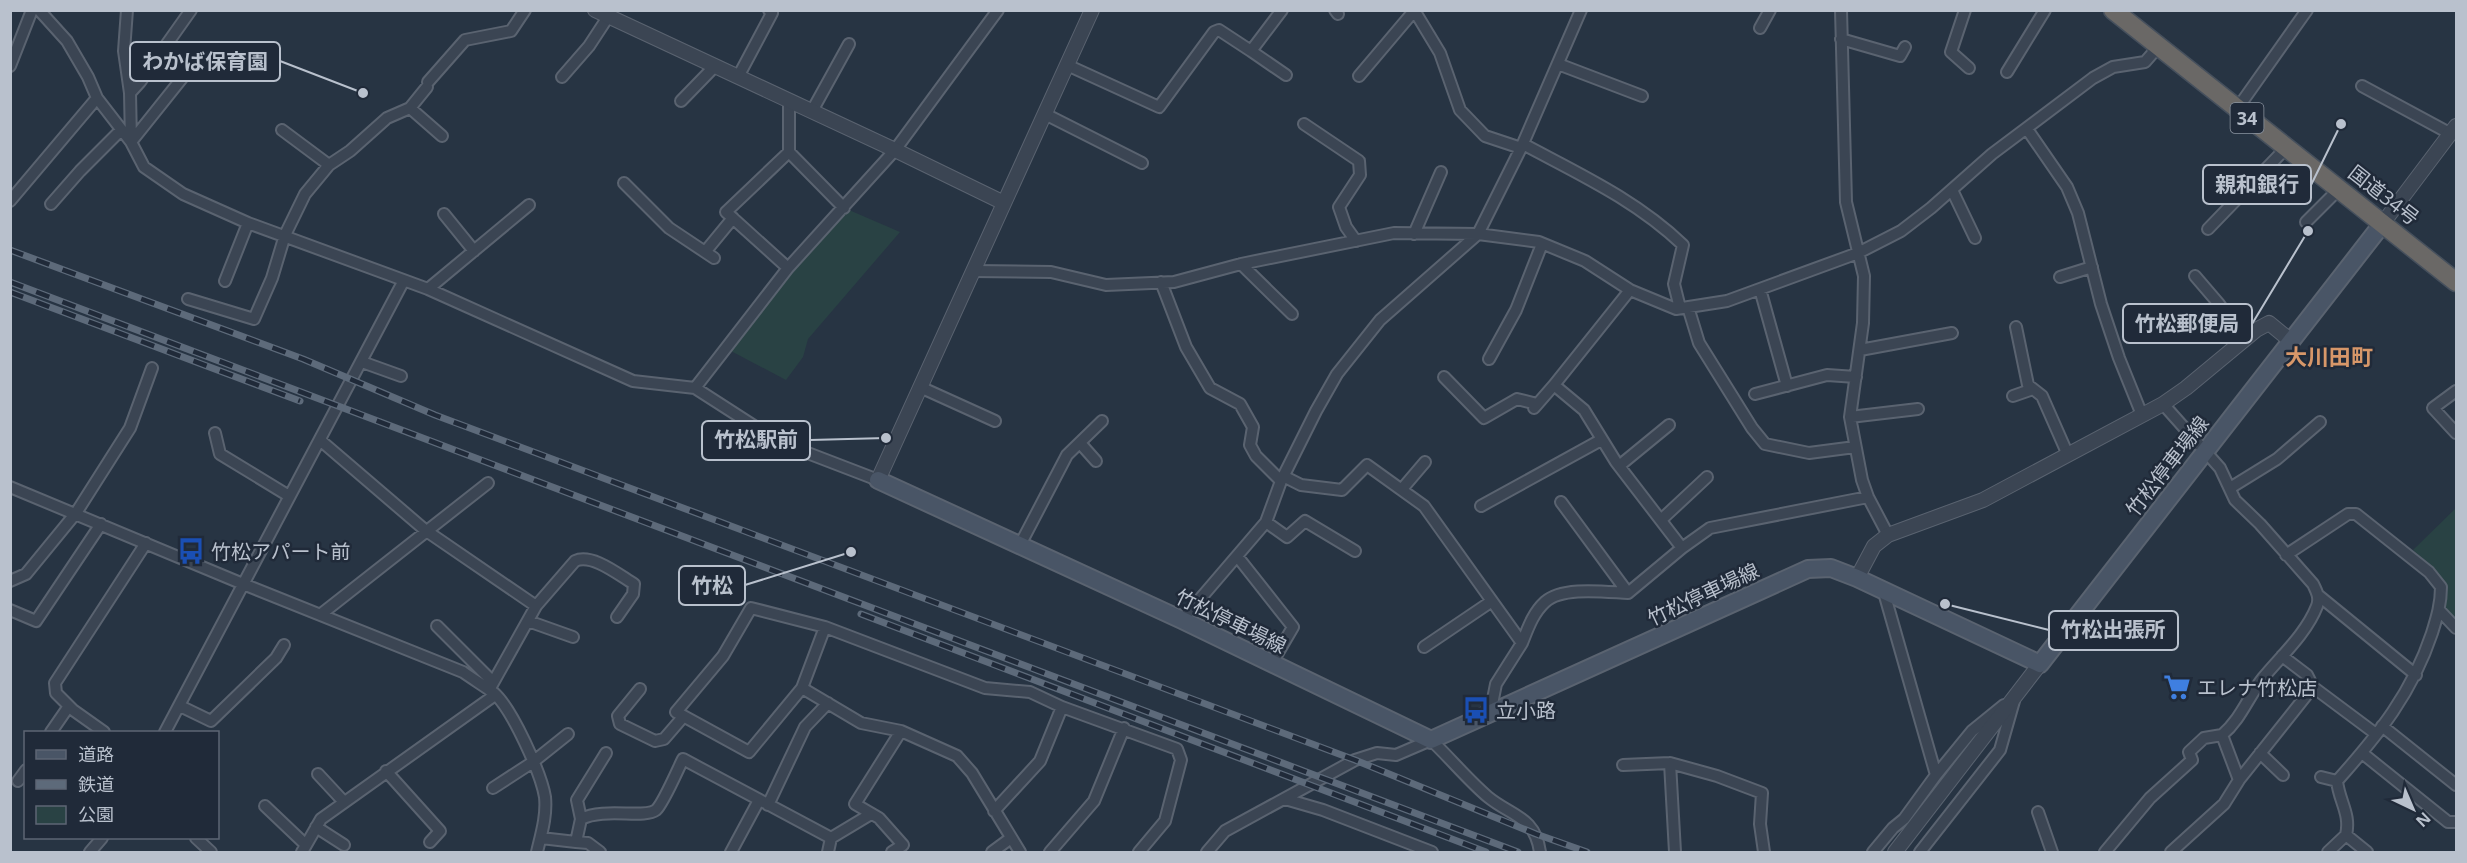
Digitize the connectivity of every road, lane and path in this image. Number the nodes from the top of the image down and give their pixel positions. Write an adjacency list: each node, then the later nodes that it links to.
1 (32, 10): 28 (street)
2 (39, 10): 40 (street)
3 (127, 10): 38 (street)
4 (191, 10): 38 (street)
5 (525, 10): 43 (street)
6 (595, 10): 19 (street)
7 (769, 10): 36 (street)
8 (998, 10): 56 (street)
9 (1092, 10): 27 (street)
10 (1282, 10): 24 (street)
11 (1581, 10): 26 (street)
12 (1770, 10): 20 (street)
13 (1841, 10): 21 (street)
14 (1965, 10): 30 (street)
15 (2045, 10): 32 (street)
16 (2113, 10): 23 (highway, 国道34号 / 34)
17 (2307, 10): 44 (street)
18 (1414, 11): 34 (street); 54 (street)
19 (608, 17): 29 (street); 35 (street)
20 (1760, 28)
21 (1841, 39): 25 (street); 82 (street)
22 (849, 45): 45 (street)
23 (2158, 47): 44 (highway, 国道34号 / 34); 48 (street)
24 (1251, 51): 27 (street); 33 (street)
25 (1900, 56)
26 (1558, 63): 39 (street); 54 (street)
27 (1067, 65): 46 (street)
28 (10, 66)
29 (715, 66): 36 (street); 42 (street)
30 (1969, 68)
31 (187, 72): 53 (street)
32 (2007, 72)
33 (1286, 75)
34 (1359, 76)
35 (562, 77)
36 (738, 77): 41 (street)
37 (2362, 86): 51 (street)
38 (130, 93): 53 (street)
39 (1642, 96)
40 (97, 98): 49 (street); 64 (street)
41 (789, 100): 45 (street); 57 (street)
42 (681, 101)
43 (410, 108): 52 (street); 59 (street)
44 (2237, 110): 55 (highway, 国道34号 / 34)
45 (812, 111): 56 (street)
46 (1045, 114): 58 (street); 65 (street)
47 (1304, 124): 79 (street)
48 (2027, 129): 63 (street); 84 (street)
49 (121, 130): 53 (street); 66 (street)
50 (282, 130): 59 (street)
51 (2454, 130): 73 (street)
52 (442, 136)
53 (131, 142): 72 (street)
54 (1522, 146): 76 (street); 97 (street)
55 (2286, 148): 62 (highway, 国道34号 / 34); 74 (street)
56 (895, 150): 65 (street); 68 (street)
57 (789, 152): 68 (street); 70 (street)
58 (1142, 163)
59 (329, 165): 77 (street)
60 (1442, 172): 75 (street)
61 (624, 183): 70 (street)
62 (2340, 189): 71 (street); 73 (highway, 国道34号 / 34)
63 (1952, 190): 78 (street); 82 (street)
64 (10, 201)
65 (1004, 203): 86 (street)
66 (51, 204)
67 (529, 206): 81 (street)
68 (844, 208): 85 (street)
69 (444, 214): 81 (street)
70 (733, 218): 85 (street)
71 (2306, 222)
72 (248, 223): 77 (street); 89 (street)
73 (2383, 223): 92 (highway, 国道34号 / 34); 102 (main road, 竹松停車場線)
74 (2208, 229)
75 (1414, 234): 76 (street); 79 (street)
76 (1478, 234): 80 (street); 138 (street)
77 (285, 235): 90 (street); 96 (street)
78 (1975, 238)
79 (1356, 240): 83 (street)
80 (1542, 244): 94 (street); 104 (street)
81 (474, 251): 93 (street)
82 (1858, 253): 95 (street); 103 (street)
83 (1241, 264): 91 (street); 98 (street)
84 (2092, 267): 88 (street); 120 (street)
85 (788, 268): 113 (street)
86 (973, 271): 91 (street); 112 (street)
87 (2195, 276): 101 (street)
88 (2060, 277)
89 (225, 281)
90 (403, 282): 93 (street); 105 (street)
91 (1161, 282): 138 (street)
92 (2457, 282)
93 (428, 290): 113 (street)
94 (1630, 290): 97 (street); 110 (street)
95 (1760, 290): 97 (street); 111 (street)
96 (188, 299)
97 (1684, 308): 131 (street)
98 (1292, 314)
99 (2016, 327): 114 (street)
100 (1952, 333): 103 (street)
101 (2244, 340): 102 (street); 118 (street)
102 (2291, 341): 132 (main road, 竹松停車場線)
103 (1860, 350): 109 (street)
104 (1489, 359)
105 (362, 363): 107 (street); 129 (street)
106 (152, 368): 148 (street)
107 (401, 376)
108 (1444, 377): 110 (street)
109 (1856, 377): 111 (street); 121 (street)
110 (1554, 385): 128 (street)
111 (1787, 386): 116 (street)
112 (920, 387): 122 (street); 139 (street)
113 (695, 388): 139 (street)
114 (2033, 389): 117 (street); 133 (street)
115 (2457, 391): 126 (street)
116 (1755, 394)
117 (2013, 396)
118 (2163, 404): 120 (street); 132 (street)
119 (1918, 409): 121 (street)
120 (2142, 415): 133 (street)
121 (1850, 417): 131 (street)
122 (995, 421)
123 (1102, 421): 130 (street)
124 (2320, 422): 142 (street)
125 (1669, 425): 136 (street)
126 (2457, 432)
127 (215, 433): 144 (street)
128 (1601, 440): 136 (street); 147 (street)
129 (321, 441): 144 (street); 152 (street)
130 (1080, 442): 134 (street); 155 (street)
131 (1855, 447): 145 (street)
132 (2204, 452): 142 (street); 183 (main road, 竹松停車場線)
133 (2068, 455): 153 (street)
134 (1096, 461)
135 (1425, 462): 143 (street)
136 (1619, 466): 149 (street)
137 (1707, 477): 149 (street)
138 (1282, 478): 143 (street); 150 (street)
139 (878, 480): 155 (main road, 竹松停車場線)
140 (488, 483): 152 (street)
141 (10, 487): 148 (street)
142 (2230, 488): 158 (street)
143 (1402, 489): 166 (street)
144 (289, 496): 162 (street)
145 (1868, 497): 153 (street); 156 (street)
146 (1561, 502): 164 (street)
147 (1481, 507)
148 (76, 513): 151 (street); 161 (street)
149 (1662, 519): 156 (street)
150 (1266, 522): 157 (street); 159 (street)
151 (101, 524): 154 (street); 168 (street)
152 (427, 531): 167 (street); 170 (street)
153 (1888, 534): 160 (street)
154 (146, 543): 162 (street); 191 (street)
155 (1020, 545): 172 (main road, 竹松停車場線)
156 (1682, 548): 164 (street)
157 (1355, 551)
158 (2286, 555): 165 (street); 169 (street)
159 (1237, 556): 172 (street); 182 (street)
160 (1857, 578): 163 (main road, 竹松停車場線); 194 (main road, 竹松停車場線)
161 (10, 581)
162 (243, 584): 170 (street); 192 (street)
163 (1883, 589): 183 (main road, 竹松停車場線); 214 (street)
164 (1629, 593): 178 (street)
165 (2318, 595): 181 (street); 184 (street)
166 (1492, 601): 178 (street); 180 (street)
167 (536, 606): 171 (street); 173 (street)
168 (10, 610)
169 (2439, 610): 176 (street); 184 (street)
170 (320, 615): 188 (street)
171 (617, 617)
172 (1182, 620): 182 (main road, 竹松停車場線)
173 (528, 621): 177 (street); 188 (street)
174 (437, 626): 188 (street)
175 (825, 627): 187 (street); 193 (street); 195 (street)
176 (2457, 628)
177 (573, 637)
178 (1522, 643): 194 (street)
179 (284, 645): 192 (street)
180 (1424, 647)
181 (2282, 656): 185 (street); 203 (street)
182 (1272, 663): 204 (main road, 竹松停車場線)
183 (2040, 664): 189 (street)
184 (2416, 675): 197 (street)
185 (2313, 687): 197 (street); 206 (street)
186 (640, 688): 195 (street)
187 (802, 688): 190 (street); 195 (street)
188 (492, 689): 208 (street); 211 (street)
189 (2016, 695): 214 (street); 261 (street); 262 (street)
190 (828, 703): 201 (street); 224 (street)
191 (69, 706): 198 (street); 199 (street)
192 (180, 706): 200 (street)
193 (1062, 707): 196 (street); 226 (street)
194 (1490, 714): 204 (main road, 竹松停車場線)
195 (683, 717)
196 (1124, 728): 252 (street); 253 (street)
197 (2379, 730): 207 (street); 220 (street)
198 (52, 731)
199 (103, 731)
200 (166, 731)
201 (901, 731): 226 (street); 228 (street)
202 (568, 734): 208 (street)
203 (2222, 735): 217 (street); 264 (street)
204 (1431, 740): 222 (street); 257 (street)
205 (606, 753): 229 (street)
206 (2260, 753): 215 (street); 217 (street)
207 (2362, 753): 219 (street); 230 (street)
208 (533, 762): 221 (street); 233 (street)
209 (1670, 763): 210 (street); 258 (street); 259 (street)
210 (1623, 765)
211 (386, 771): 223 (street); 239 (street)
212 (24, 773): 218 (street)
213 (318, 774): 223 (street)
214 (1936, 775): 260 (street)
215 (2283, 775)
216 (2320, 777): 219 (street)
217 (2239, 780): 265 (street)
218 (18, 781)
219 (2337, 781): 232 (street)
220 (2457, 785)
221 (494, 788)
222 (1285, 799): 236 (street); 254 (street)
223 (344, 802): 231 (street)
224 (764, 803): 229 (street); 234 (street); 247 (street)
225 (265, 806): 242 (street)
226 (994, 811): 235 (street)
227 (2038, 813): 263 (street)
228 (872, 814): 234 (street); 249 (street)
229 (581, 819): 240 (street)
230 (2457, 822)
231 (316, 827): 241 (street); 242 (street)
232 (2346, 835): 266 (street); 267 (street)
233 (541, 838): 240 (street); 245 (street)
234 (831, 838): 248 (street)
235 (1011, 838): 250 (street); 251 (street)
236 (1391, 838): 255 (street); 256 (street)
237 (100, 839): 243 (street)
238 (198, 839): 244 (street)
239 (430, 842)
240 (576, 842): 246 (street)
241 (344, 845)
242 (304, 849)
243 (90, 852)
244 (211, 852)
245 (537, 852)
246 (600, 852)
247 (731, 852)
248 (828, 852)
249 (892, 852)
250 (992, 852)
251 (1020, 852)
252 (1050, 852)
253 (1139, 852)
254 (1207, 852)
255 (1404, 852)
256 (1432, 852)
257 (1540, 852)
258 (1675, 852)
259 (1764, 852)
260 (1874, 852)
261 (1895, 852)
262 (1920, 852)
263 (2052, 852)
264 (2105, 852)
265 (2171, 852)
266 (2328, 852)
267 (2367, 852)

